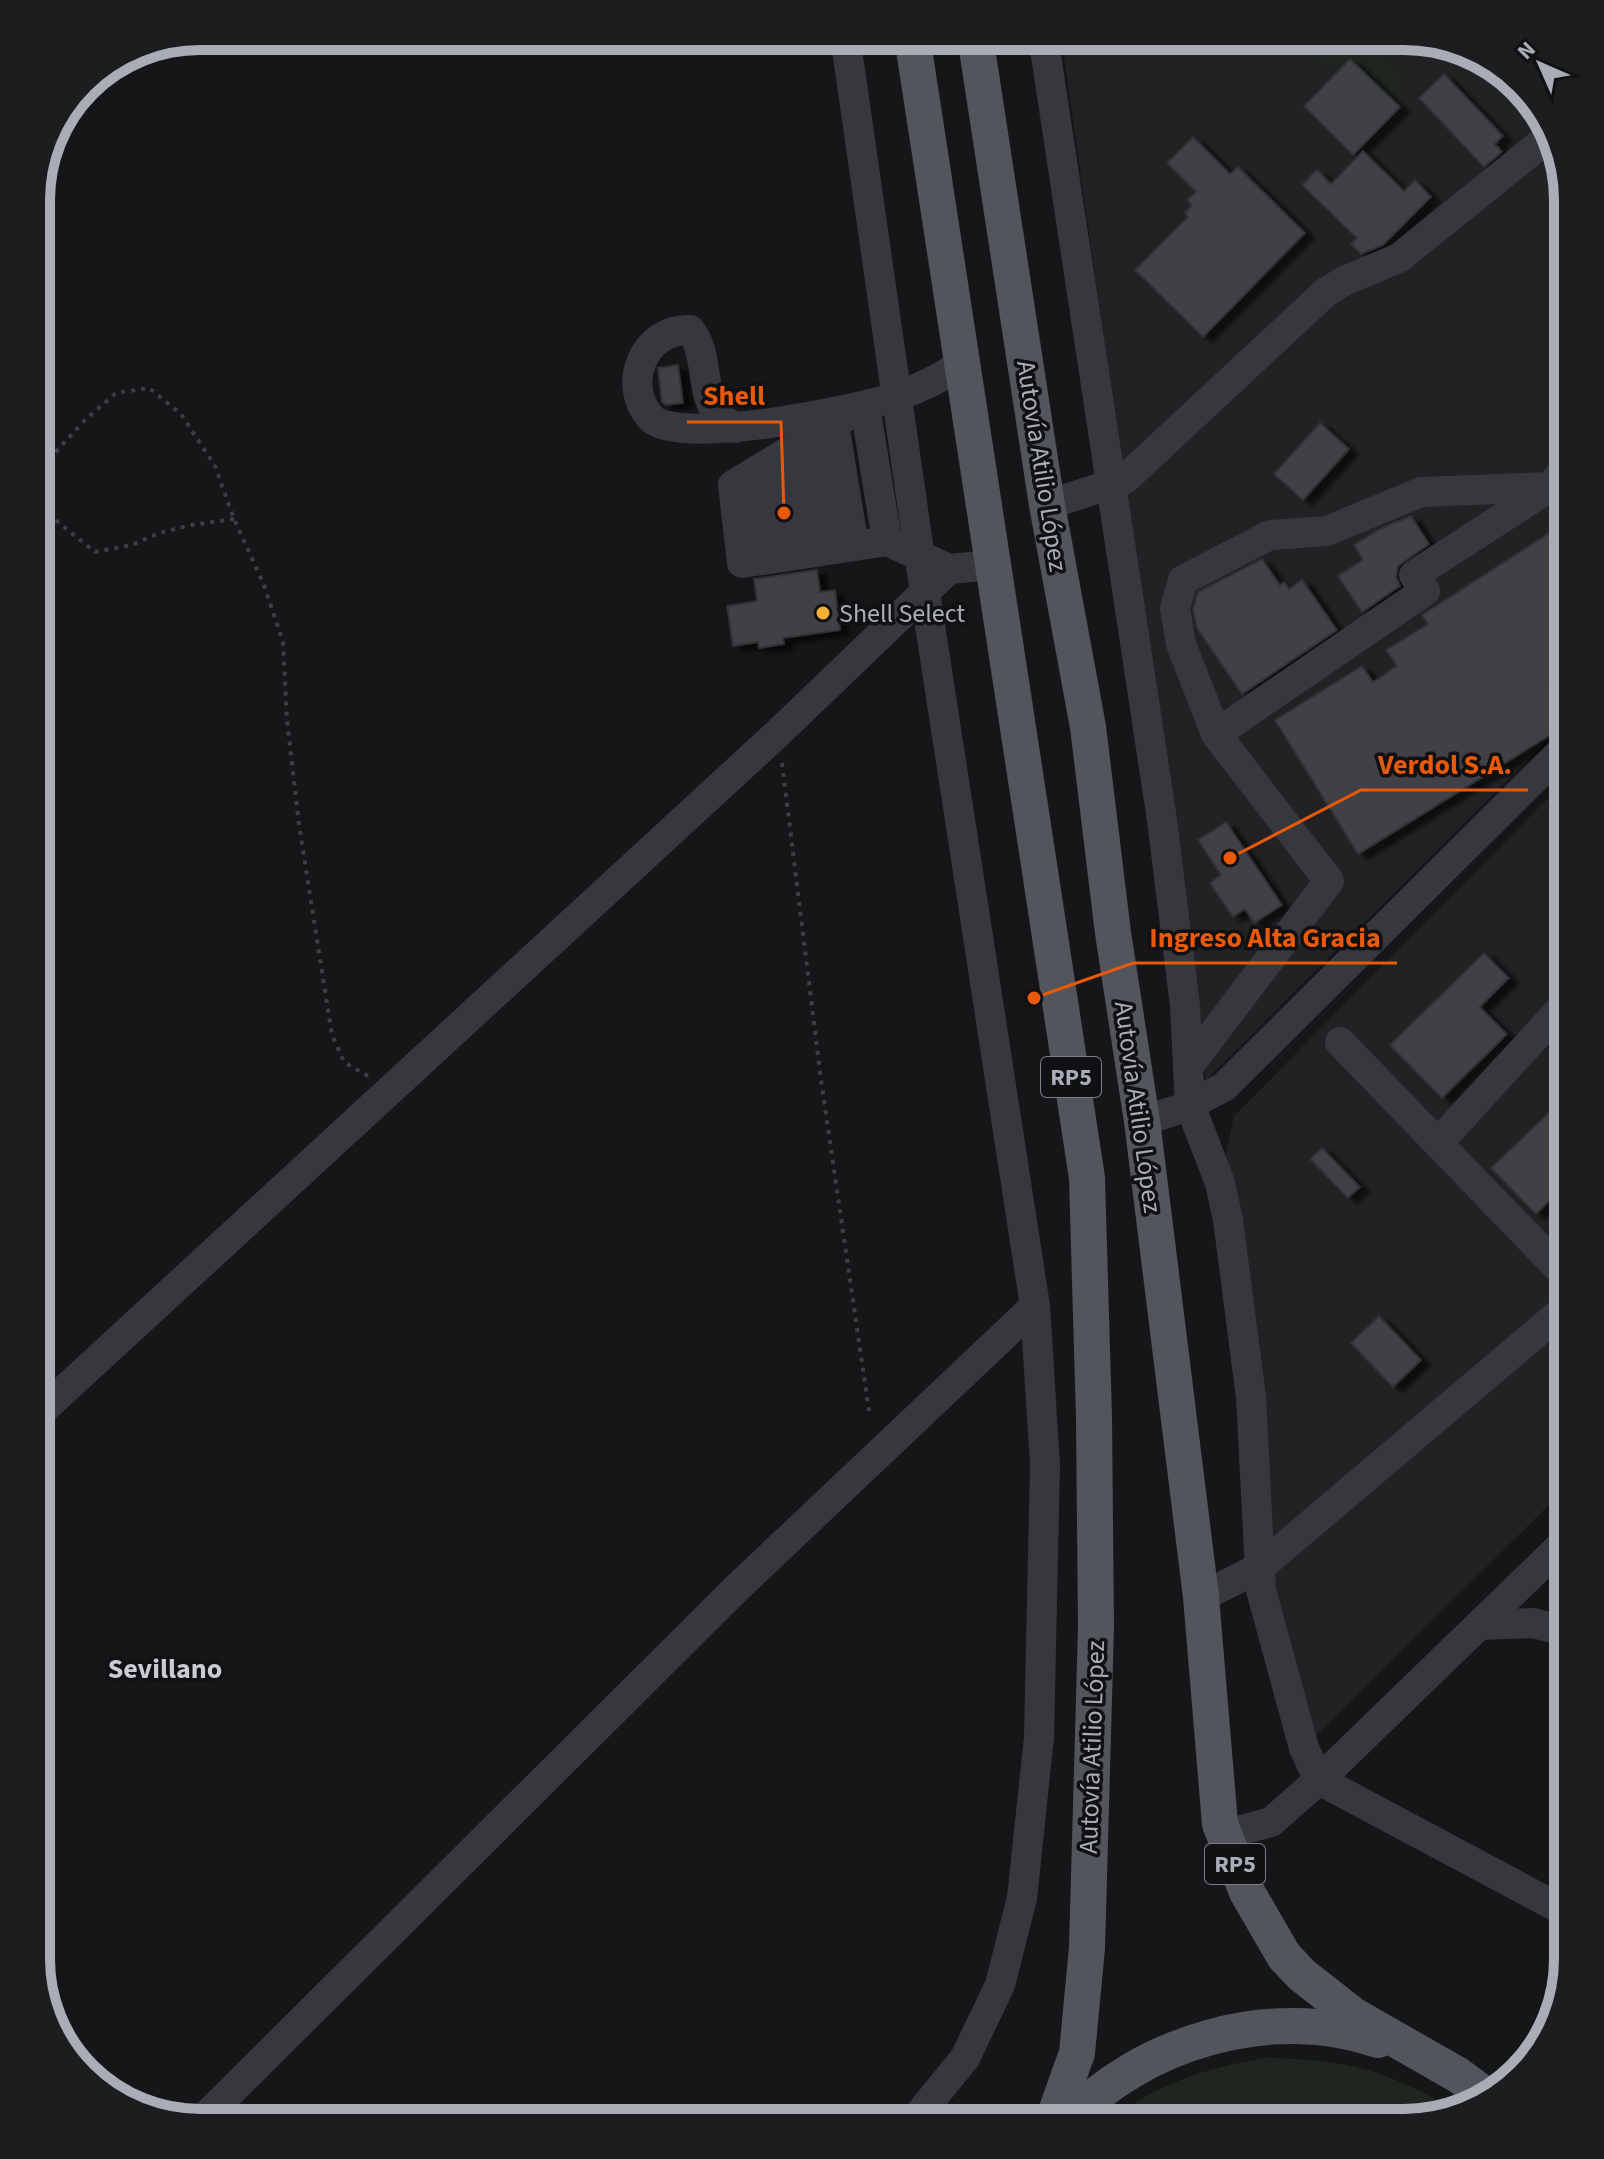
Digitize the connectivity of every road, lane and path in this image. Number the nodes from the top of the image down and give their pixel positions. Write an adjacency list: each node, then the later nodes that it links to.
1 (847, 50): 7 (street)
2 (914, 50): 6 (main road, Autovía Atilio López / RP5)
3 (977, 50): 16 (main road, Autovía Atilio López / RP5)
4 (1045, 50): 15 (street)
5 (1543, 142): 15 (street)
6 (962, 363): 7 (street); 22 (main road, Autovía Atilio López / RP5)
7 (897, 396): 8 (street); 21 (street)
8 (865, 406): 9 (street); 10 (street); 19 (street)
9 (735, 428)
10 (822, 432): 11 (street); 20 (street)
11 (784, 454): 20 (street); 20 (street)
12 (50, 460): 18 (path)
13 (1554, 477): 26 (street)
14 (1554, 479): 26 (street)
15 (1112, 483): 16 (street); 30 (street)
16 (1047, 505): 33 (main road, Autovía Atilio López / RP5)
17 (50, 515): 18 (path)
18 (234, 519): 31 (path)
19 (887, 541): 20 (street); 21 (street)
20 (813, 552)
21 (921, 557): 23 (street); 24 (street)
22 (993, 565): 23 (street); 54 (main road, Autovía Atilio López / RP5)
23 (949, 569): 24 (street)
24 (925, 593): 25 (street); 36 (street)
25 (778, 733): 38 (street); 39 (path)
26 (1216, 734): 30 (street)
27 (1554, 759): 32 (street)
28 (1554, 1016): 34 (street)
29 (1340, 1042): 34 (street)
30 (1188, 1067): 32 (street)
31 (372, 1079)
32 (1190, 1105): 33 (street); 41 (street)
33 (1142, 1121): 42 (main road, Autovía Atilio López / RP5)
34 (1438, 1143): 35 (street)
35 (1554, 1251)
36 (1035, 1306): 52 (street); 53 (street)
37 (1554, 1318): 41 (street)
38 (50, 1403)
39 (869, 1411)
40 (1554, 1553): 43 (street)
41 (1259, 1568): 42 (street); 45 (street)
42 (1201, 1597): 46 (main road, Autovía Atilio López / RP5)
43 (1480, 1625): 44 (street); 45 (street)
44 (1554, 1628)
45 (1319, 1780): 46 (street); 47 (street)
46 (1224, 1835): 48 (main road, Autovía Atilio López / RP5)
47 (1554, 1906)
48 (1418, 2053): 49 (main road, Autovía Atilio López / RP5); 55 (main road, Autovía Atilio López / RP5)
49 (1458, 2075): 50 (main road, RP5); 51 (main road, Autovía Atilio López / RP5)
50 (1492, 2080)
51 (1478, 2090)
52 (213, 2109)
53 (923, 2109)
54 (1057, 2109)
55 (1079, 2109)

